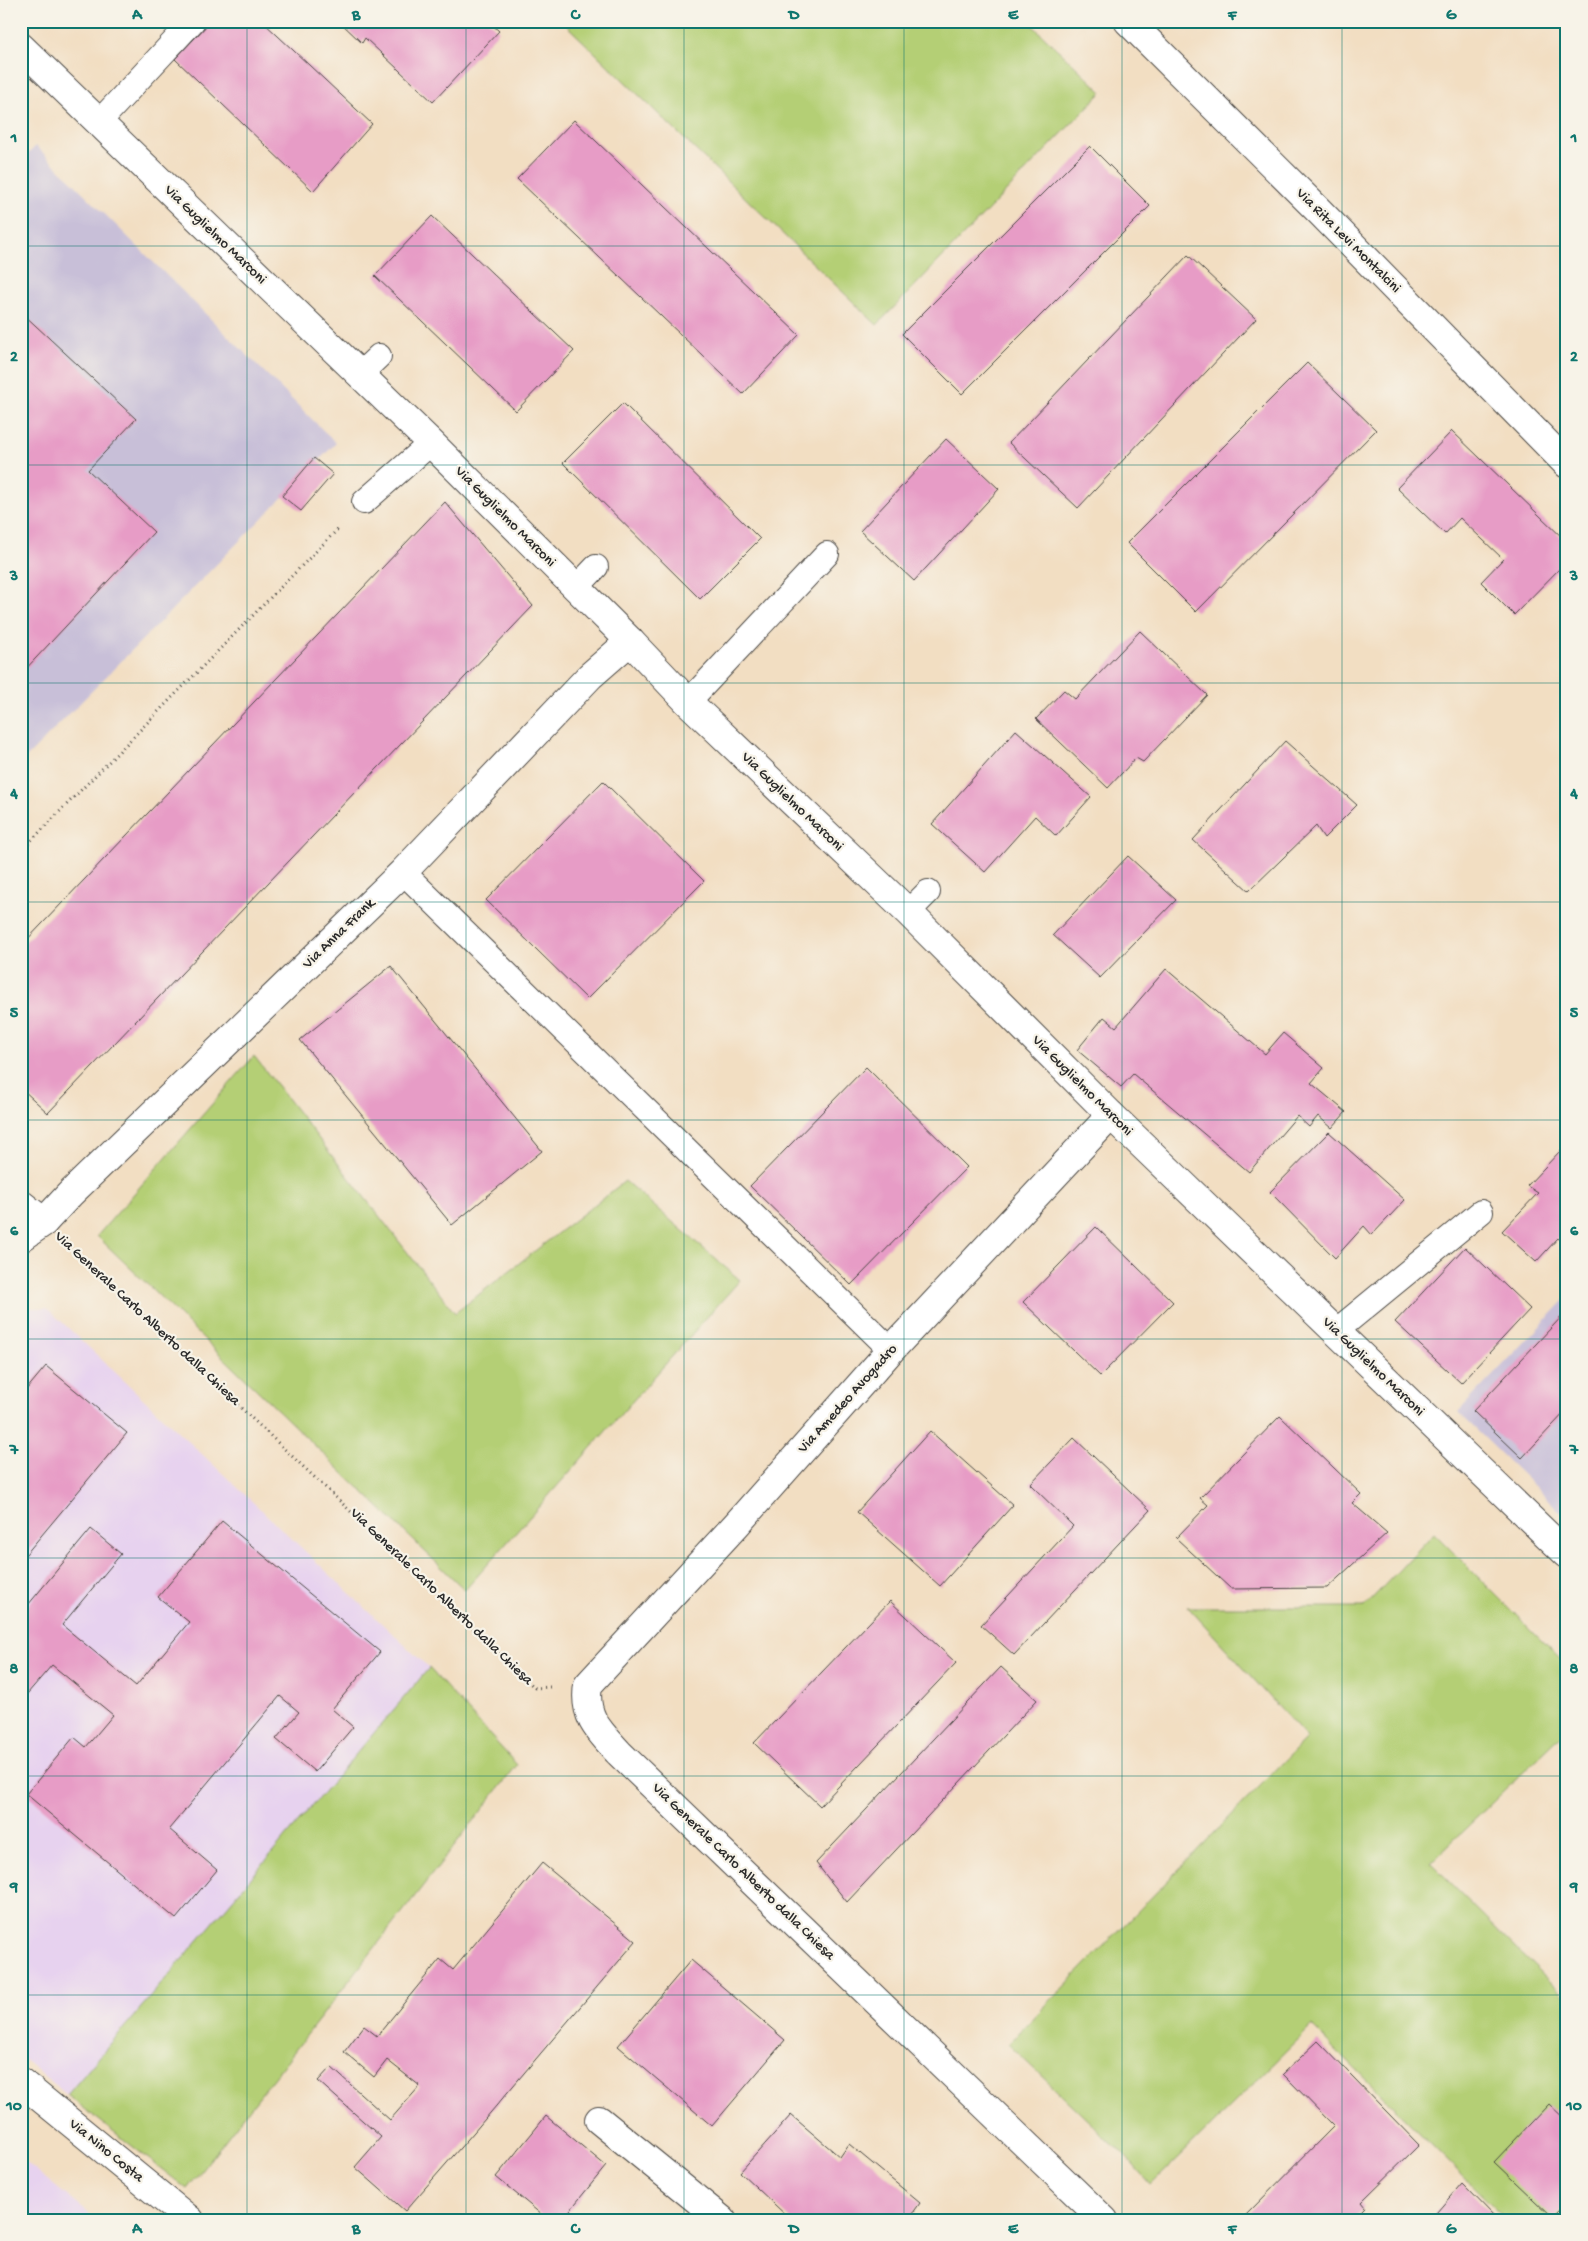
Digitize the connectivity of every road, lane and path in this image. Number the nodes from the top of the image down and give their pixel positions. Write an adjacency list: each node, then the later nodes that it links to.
1 (193, 21): 4 (lane)
2 (1128, 21): 8 (street, Via Rita Levi Montalcini)
3 (21, 47): 4 (street, Via Guglielmo Marconi)
4 (99, 122): 6 (street, Via Guglielmo Marconi)
5 (379, 356): 6 (lane)
6 (359, 375): 7 (street, Via Guglielmo Marconi)
7 (430, 443): 9 (lane); 12 (street, Via Guglielmo Marconi)
8 (1567, 464)
9 (364, 502): 15 (path)
10 (826, 554): 14 (lane)
11 (596, 567): 12 (lane)
12 (576, 588): 13 (street, Via Guglielmo Marconi)
13 (630, 642): 14 (street, Via Guglielmo Marconi); 16 (street, Via Anna Frank)
14 (688, 702): 18 (street, Via Guglielmo Marconi)
15 (21, 851)
16 (403, 872): 22 (street, Via Anna Frank); 25 (lane)
17 (928, 892): 18 (lane)
18 (908, 912): 19 (street, Via Guglielmo Marconi)
19 (1111, 1115): 24 (street, Via Guglielmo Marconi); 25 (street, Via Amedeo Avogadro)
20 (21, 1204): 22 (street, Via Generale Carlo Alberto dalla Chiesa)
21 (1481, 1212): 24 (lane)
22 (44, 1222): 23 (street, Via Anna Frank); 27 (path, Via Generale Carlo Alberto dalla Chiesa)
23 (21, 1238)
24 (1336, 1330): 26 (street, Via Guglielmo Marconi)
25 (891, 1350): 27 (street, Via Amedeo Avogadro)
26 (1567, 1554)
27 (588, 1685): 32 (street, Via Generale Carlo Alberto dalla Chiesa)
28 (21, 2082): 30 (street, Via Nino Costa)
29 (598, 2120): 31 (street)
30 (190, 2220)
31 (722, 2220)
32 (1104, 2220)

